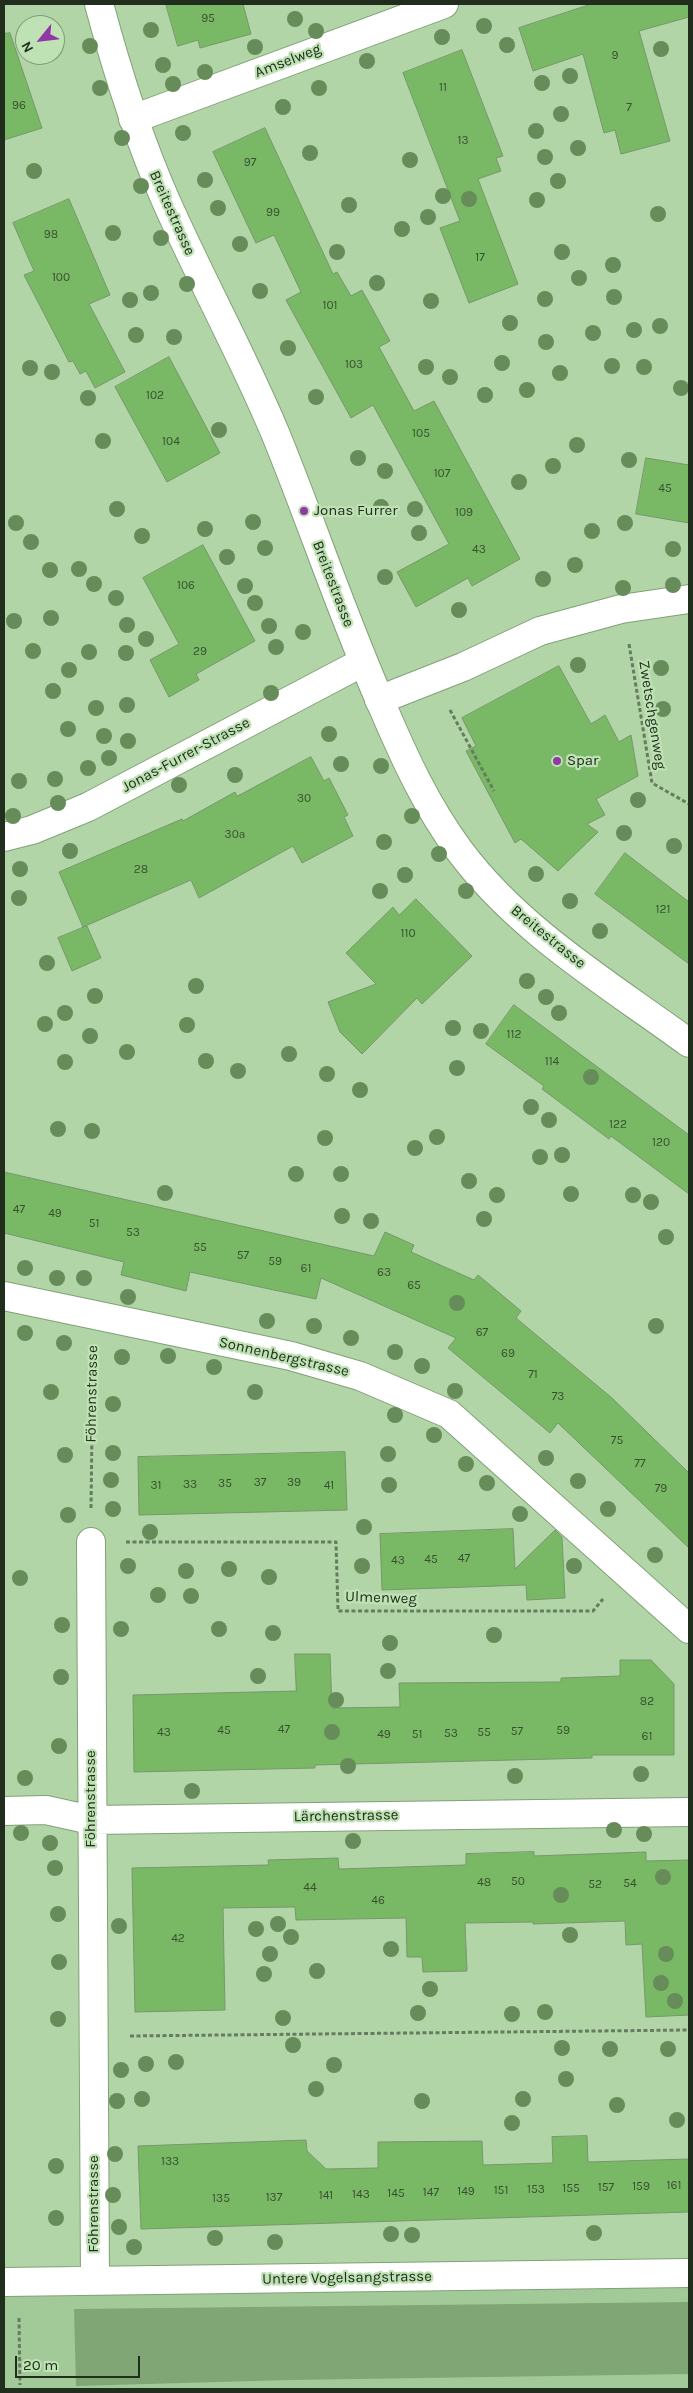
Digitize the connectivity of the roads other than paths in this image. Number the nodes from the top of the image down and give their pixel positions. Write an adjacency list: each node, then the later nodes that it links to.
1 (99, 4): 3 (street, Breitestrasse)
2 (444, 4): 3 (street, Amselweg)
3 (133, 119): 5 (street, Breitestrasse)
4 (689, 599): 6 (street)
5 (363, 662): 6 (street, Breitestrasse); 7 (street, Jonas-Furrer-Strasse)
6 (379, 700): 8 (street, Breitestrasse)
7 (4, 837)
8 (689, 1043)
9 (4, 1296): 11 (street, Sonnenbergstrasse)
10 (91, 1542): 14 (street, Föhrenstrasse)
11 (689, 1629)
12 (4, 1811): 14 (street, Lärchenstrasse)
13 (689, 1812): 14 (street, Lärchenstrasse)
14 (91, 1820): 17 (street, Föhrenstrasse)
15 (689, 2273): 17 (street, Untere Vogelsangstrasse)
16 (4, 2282): 17 (street, Untere Vogelsangstrasse)
17 (94, 2282)

